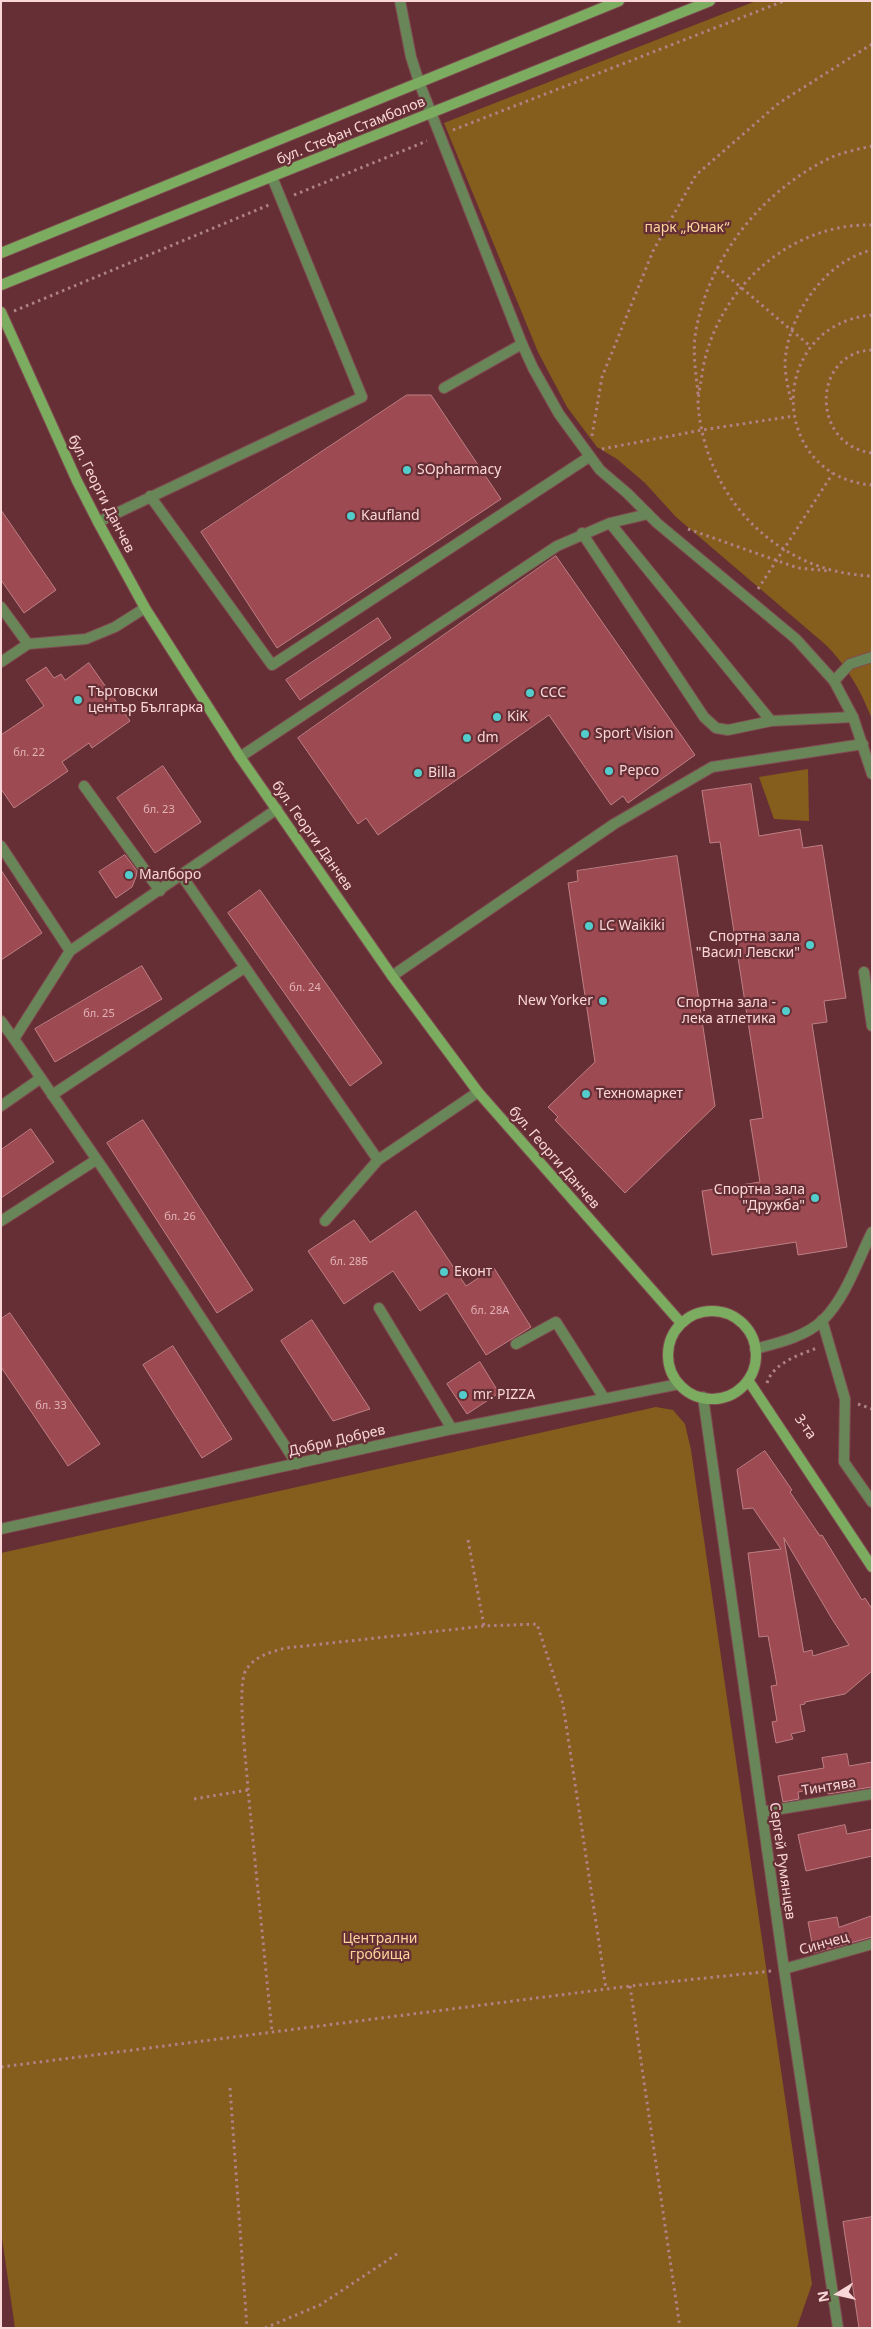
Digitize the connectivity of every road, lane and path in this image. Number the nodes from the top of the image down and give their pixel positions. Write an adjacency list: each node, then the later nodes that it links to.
1 (400, 1): 6 (street)
2 (619, 1): 6 (main road, бул. Стефан Стамболов)
3 (710, 1): 7 (main road, бул. Стефан Стамболов)
4 (784, 1): 8 (path)
5 (872, 44): 30 (path)
6 (418, 82): 7 (street); 14 (main road, бул. Стефан Стамболов)
7 (431, 114): 8 (street); 10 (main road, бул. Стефан Стамболов)
8 (439, 135): 11 (path); 21 (street)
9 (872, 146): 15 (path)
10 (272, 177): 11 (street); 16 (main road, бул. Стефан Стамболов)
11 (282, 200): 18 (path); 33 (street)
12 (872, 225): 17 (path)
13 (872, 250): 20 (path)
14 (1, 253)
15 (717, 267): 17 (path); 25 (path)
16 (1, 286)
17 (740, 288): 20 (path); 25 (path)
18 (2, 314): 35 (main road, бул. Георги Данчев)
19 (872, 315): 22 (path)
20 (793, 330): 22 (path); 26 (path)
21 (522, 344): 24 (street); 30 (street)
22 (810, 346): 26 (path)
23 (872, 350): 29 (path)
24 (444, 388)
25 (698, 402): 28 (path)
26 (792, 408): 27 (path)
27 (794, 416): 28 (path); 31 (path)
28 (702, 430): 30 (path); 39 (path)
29 (872, 453)
30 (589, 457): 33 (street); 34 (street)
31 (833, 473): 32 (path); 39 (path)
32 (872, 485)
33 (150, 496): 35 (street)
34 (648, 514): 36 (street); 43 (street)
35 (98, 522): 45 (main road, бул. Георги Данчев)
36 (610, 523): 38 (street); 51 (street)
37 (681, 527): 40 (path)
38 (582, 533): 51 (street); 53 (street)
39 (784, 550): 40 (path); 41 (path)
40 (777, 562): 41 (path); 43 (path)
41 (840, 572): 42 (path)
42 (872, 576)
43 (749, 602): 49 (street)
44 (1, 607): 46 (street)
45 (145, 608): 46 (street); 53 (main road, бул. Георги Данчев)
46 (28, 644): 48 (street)
47 (872, 657): 49 (street)
48 (1, 662)
49 (834, 681): 50 (street)
50 (853, 716): 51 (street); 52 (street)
51 (771, 721)
52 (863, 744): 54 (street); 63 (street)
53 (240, 757): 56 (main road, бул. Георги Данчев)
54 (872, 774)
55 (84, 786): 59 (street)
56 (277, 809): 58 (street); 63 (main road, бул. Георги Данчев)
57 (1, 846): 60 (street)
58 (182, 876): 59 (street); 61 (street)
59 (160, 891): 60 (street)
60 (70, 952): 66 (street)
61 (244, 968): 69 (street); 72 (street)
62 (864, 972): 65 (street)
63 (392, 976): 68 (main road, бул. Георги Данчев)
64 (1, 1021): 66 (street)
65 (872, 1026)
66 (14, 1039): 67 (street)
67 (41, 1078): 69 (street); 70 (street)
68 (478, 1092): 72 (street); 78 (main road, бул. Георги Данчев)
69 (52, 1095): 71 (street)
70 (1, 1106)
71 (96, 1160): 73 (street); 88 (street)
72 (378, 1160): 74 (street)
73 (1, 1221)
74 (325, 1221)
75 (872, 1232): 77 (street)
76 (379, 1308): 87 (street)
77 (822, 1320): 80 (street); 81 (street)
78 (681, 1324): 81 (main road); 83 (main road)
79 (516, 1344): 85 (street)
80 (829, 1344): 84 (path); 89 (street)
81 (755, 1349): 82 (main road)
82 (748, 1380): 86 (main road); 92 (main road)
83 (679, 1384): 85 (street, Добри Добрев); 86 (main road)
84 (767, 1388)
85 (604, 1398): 87 (street, Добри Добрев)
86 (703, 1398): 97 (street, Сергей Румянцев)
87 (452, 1429): 88 (street, Добри Добрев)
88 (297, 1464): 90 (street, Добри Добрев)
89 (872, 1502)
90 (1, 1529)
91 (468, 1540): 93 (path)
92 (872, 1567)
93 (484, 1626): 94 (path); 101 (path)
94 (248, 1790): 96 (path); 102 (path)
95 (872, 1794): 97 (street, Тинтява)
96 (194, 1799)
97 (762, 1812): 99 (street, Сергей Румянцев)
98 (872, 1944): 99 (street, Синчец)
99 (784, 1969): 100 (path); 109 (street, Сергей Румянцев)
100 (630, 1986): 101 (path); 108 (path)
101 (606, 1989): 102 (path)
102 (272, 2032): 103 (path)
103 (1, 2067)
104 (230, 2088): 106 (path)
105 (400, 2252): 107 (path)
106 (248, 2328)
107 (265, 2328)
108 (680, 2328)
109 (838, 2328)

